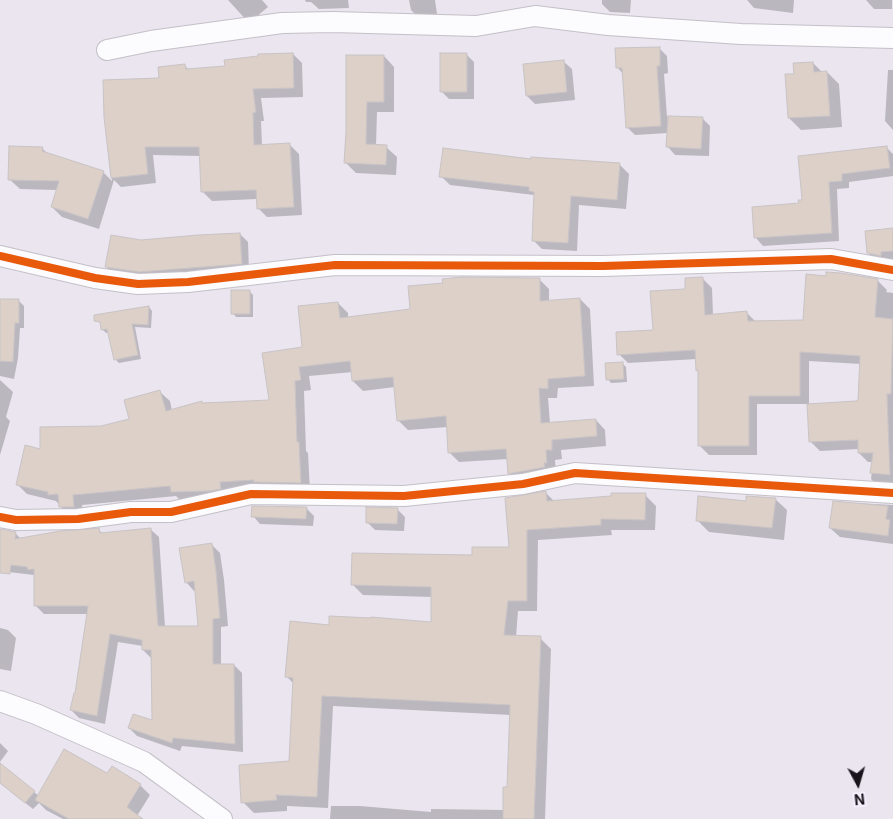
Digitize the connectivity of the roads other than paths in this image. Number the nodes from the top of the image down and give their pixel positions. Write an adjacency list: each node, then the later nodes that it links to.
1 (893, 38): 2 (street)
2 (106, 50)
3 (0, 256): 4 (street)
4 (893, 270)
5 (893, 493): 6 (street)
6 (0, 517)
7 (0, 701): 8 (street)
8 (222, 819)

